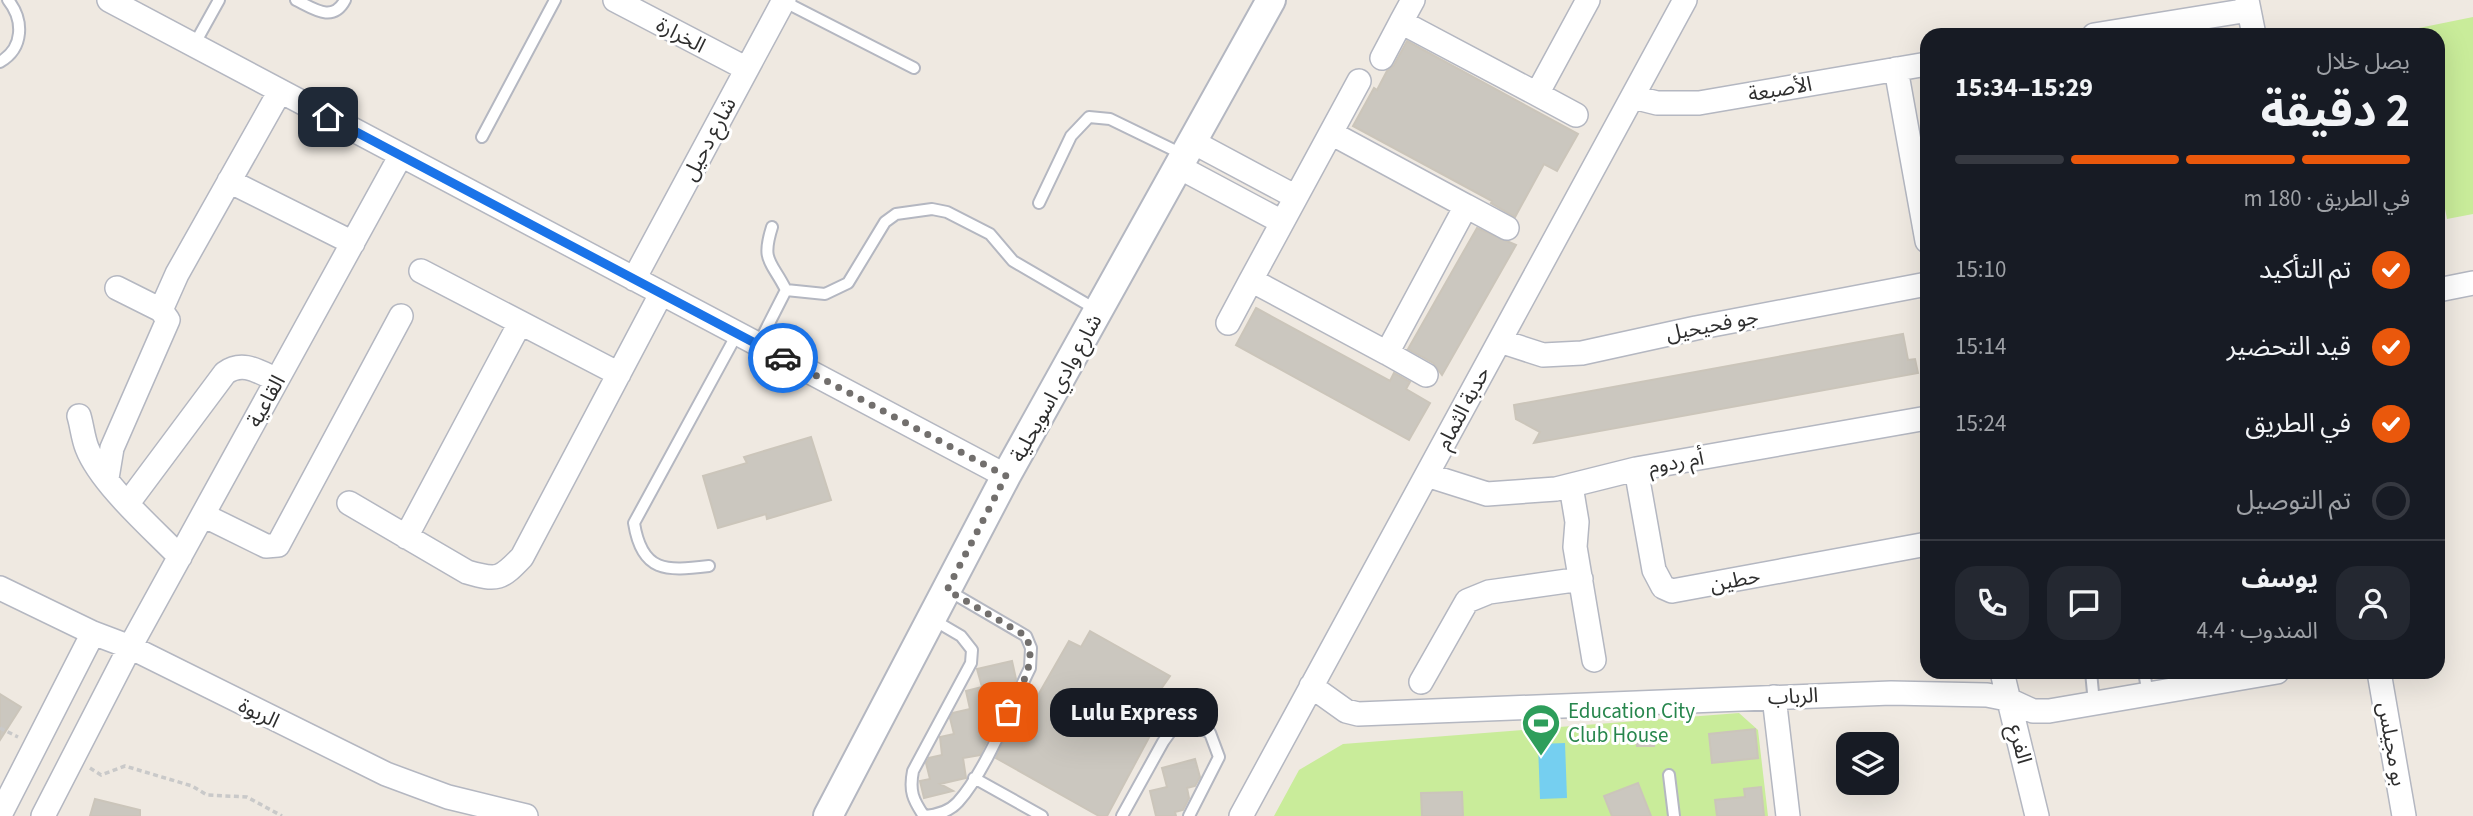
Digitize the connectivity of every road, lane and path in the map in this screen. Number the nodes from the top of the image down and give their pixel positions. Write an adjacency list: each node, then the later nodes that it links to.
1 (8, 0): 19 (lane)
2 (109, 0): 17 (street)
3 (219, 0): 17 (lane)
4 (296, 0): 5 (lane)
5 (345, 0)
6 (555, 0): 30 (lane)
7 (615, 0): 22 (street, الخرارة)
8 (784, 0): 21 (lane); 22 (street, شارع دحيل)
9 (1271, 0): 32 (street, شارع وادي اسويحلية)
10 (1413, 0): 14 (street)
11 (1588, 0): 26 (street)
12 (1685, 0): 27 (street, حدبة الثمام)
13 (2248, 5): 15 (street); 16 (street)
14 (1401, 22): 18 (street); 26 (street)
15 (2130, 28)
16 (2253, 28)
17 (194, 45): 25 (street)
18 (1382, 58)
19 (0, 62)
20 (1920, 65): 23 (street, الأصبعة)
21 (914, 68)
22 (747, 69): 43 (street, شارع دحيل)
23 (1896, 69): 27 (street, الأصبعة); 35 (street)
24 (1359, 82): 29 (street)
25 (280, 91): 31 (street); 33 (street)
26 (1537, 94): 28 (street)
27 (1633, 97): 57 (street, حدبة الثمام)
28 (1576, 115)
29 (1331, 133): 34 (street); 37 (street)
30 (482, 137)
31 (401, 155): 41 (street, القاعية); 43 (street)
32 (1185, 155): 34 (street); 36 (lane); 38 (street); 52 (street, شارع وادي اسويحلية)
33 (229, 181): 41 (street); 51 (street)
34 (1296, 197): 38 (street)
35 (1920, 202)
36 (1039, 203)
37 (1466, 206): 40 (street); 59 (street)
38 (1282, 222): 44 (street)
39 (772, 227): 49 (lane)
40 (1507, 228)
41 (353, 243): 62 (street, القاعية)
42 (421, 271): 54 (street)
43 (634, 279): 50 (street)
44 (1251, 280): 55 (street); 59 (street)
45 (2473, 283): 48 (street)
46 (1920, 285): 57 (street, جو فحيحيل)
47 (117, 288): 51 (street)
48 (2445, 289)
49 (786, 290): 52 (lane); 58 (lane)
50 (661, 294): 56 (street); 60 (street)
51 (161, 310): 68 (street)
52 (1098, 311): 67 (street, شارع وادي اسويحلية)
53 (401, 316): 72 (street)
54 (520, 323): 60 (street); 73 (street)
55 (1227, 323)
56 (737, 334): 58 (street); 76 (lane)
57 (1500, 341): 66 (street, حدبة الثمام)
58 (758, 345): 67 (street)
59 (1387, 353): 61 (street)
60 (619, 374): 73 (street)
61 (1426, 374)
62 (277, 380): 70 (street); 72 (street, القاعية)
63 (79, 416): 68 (street)
64 (1920, 419): 65 (street, أم ردوم)
65 (1636, 469): 69 (street, أم ردوم); 74 (street, حطين)
66 (1427, 475): 69 (street, أم ردوم); 90 (street, حدبة الثمام)
67 (1006, 476): 79 (street, شارع وادي اسويحلية)
68 (107, 478): 70 (street)
69 (1564, 488): 77 (street)
70 (128, 503): 75 (street)
71 (349, 503): 73 (street)
72 (203, 515): 75 (street, القاعية)
73 (406, 537)
74 (1920, 545)
75 (180, 557): 82 (street, القاعية)
76 (709, 566)
77 (1581, 579): 83 (street); 88 (street)
78 (0, 588): 81 (street, الربوة)
79 (947, 590): 80 (street, شارع وادي اسويحلية); 98 (lane)
80 (932, 618): 98 (lane); 103 (street, شارع وادي اسويحلية)
81 (93, 633): 82 (street, الربوة); 94 (street)
82 (130, 648): 95 (street, القاعية); 102 (street, الربوة)
83 (1594, 660)
84 (2003, 679): 92 (street, الفرع)
85 (2092, 679): 93 (lane)
86 (2194, 679): 89 (street, الرباب)
87 (2380, 679): 111 (street, بو مجيلس)
88 (1421, 682)
89 (2146, 683): 93 (street, الرباب)
90 (1311, 686): 91 (street, الرباب); 107 (street, حدبة الثمام)
91 (1774, 697): 92 (street, الرباب); 109 (street)
92 (2007, 699): 93 (street, الرباب); 110 (street, الفرع)
93 (2094, 703)
94 (57, 705): 95 (street); 99 (street)
95 (89, 726): 96 (street, القاعية)
96 (72, 759): 100 (street, القاعية); 101 (path)
97 (1669, 775): 108 (lane)
98 (974, 778): 104 (lane)
99 (0, 815)
100 (43, 816)
101 (282, 816)
102 (526, 816)
103 (828, 816)
104 (1042, 816)
105 (1122, 816): 106 (lane)
106 (1189, 816)
107 (1241, 816)
108 (1674, 816)
109 (1788, 816)
110 (2037, 816)
111 (2404, 816)

